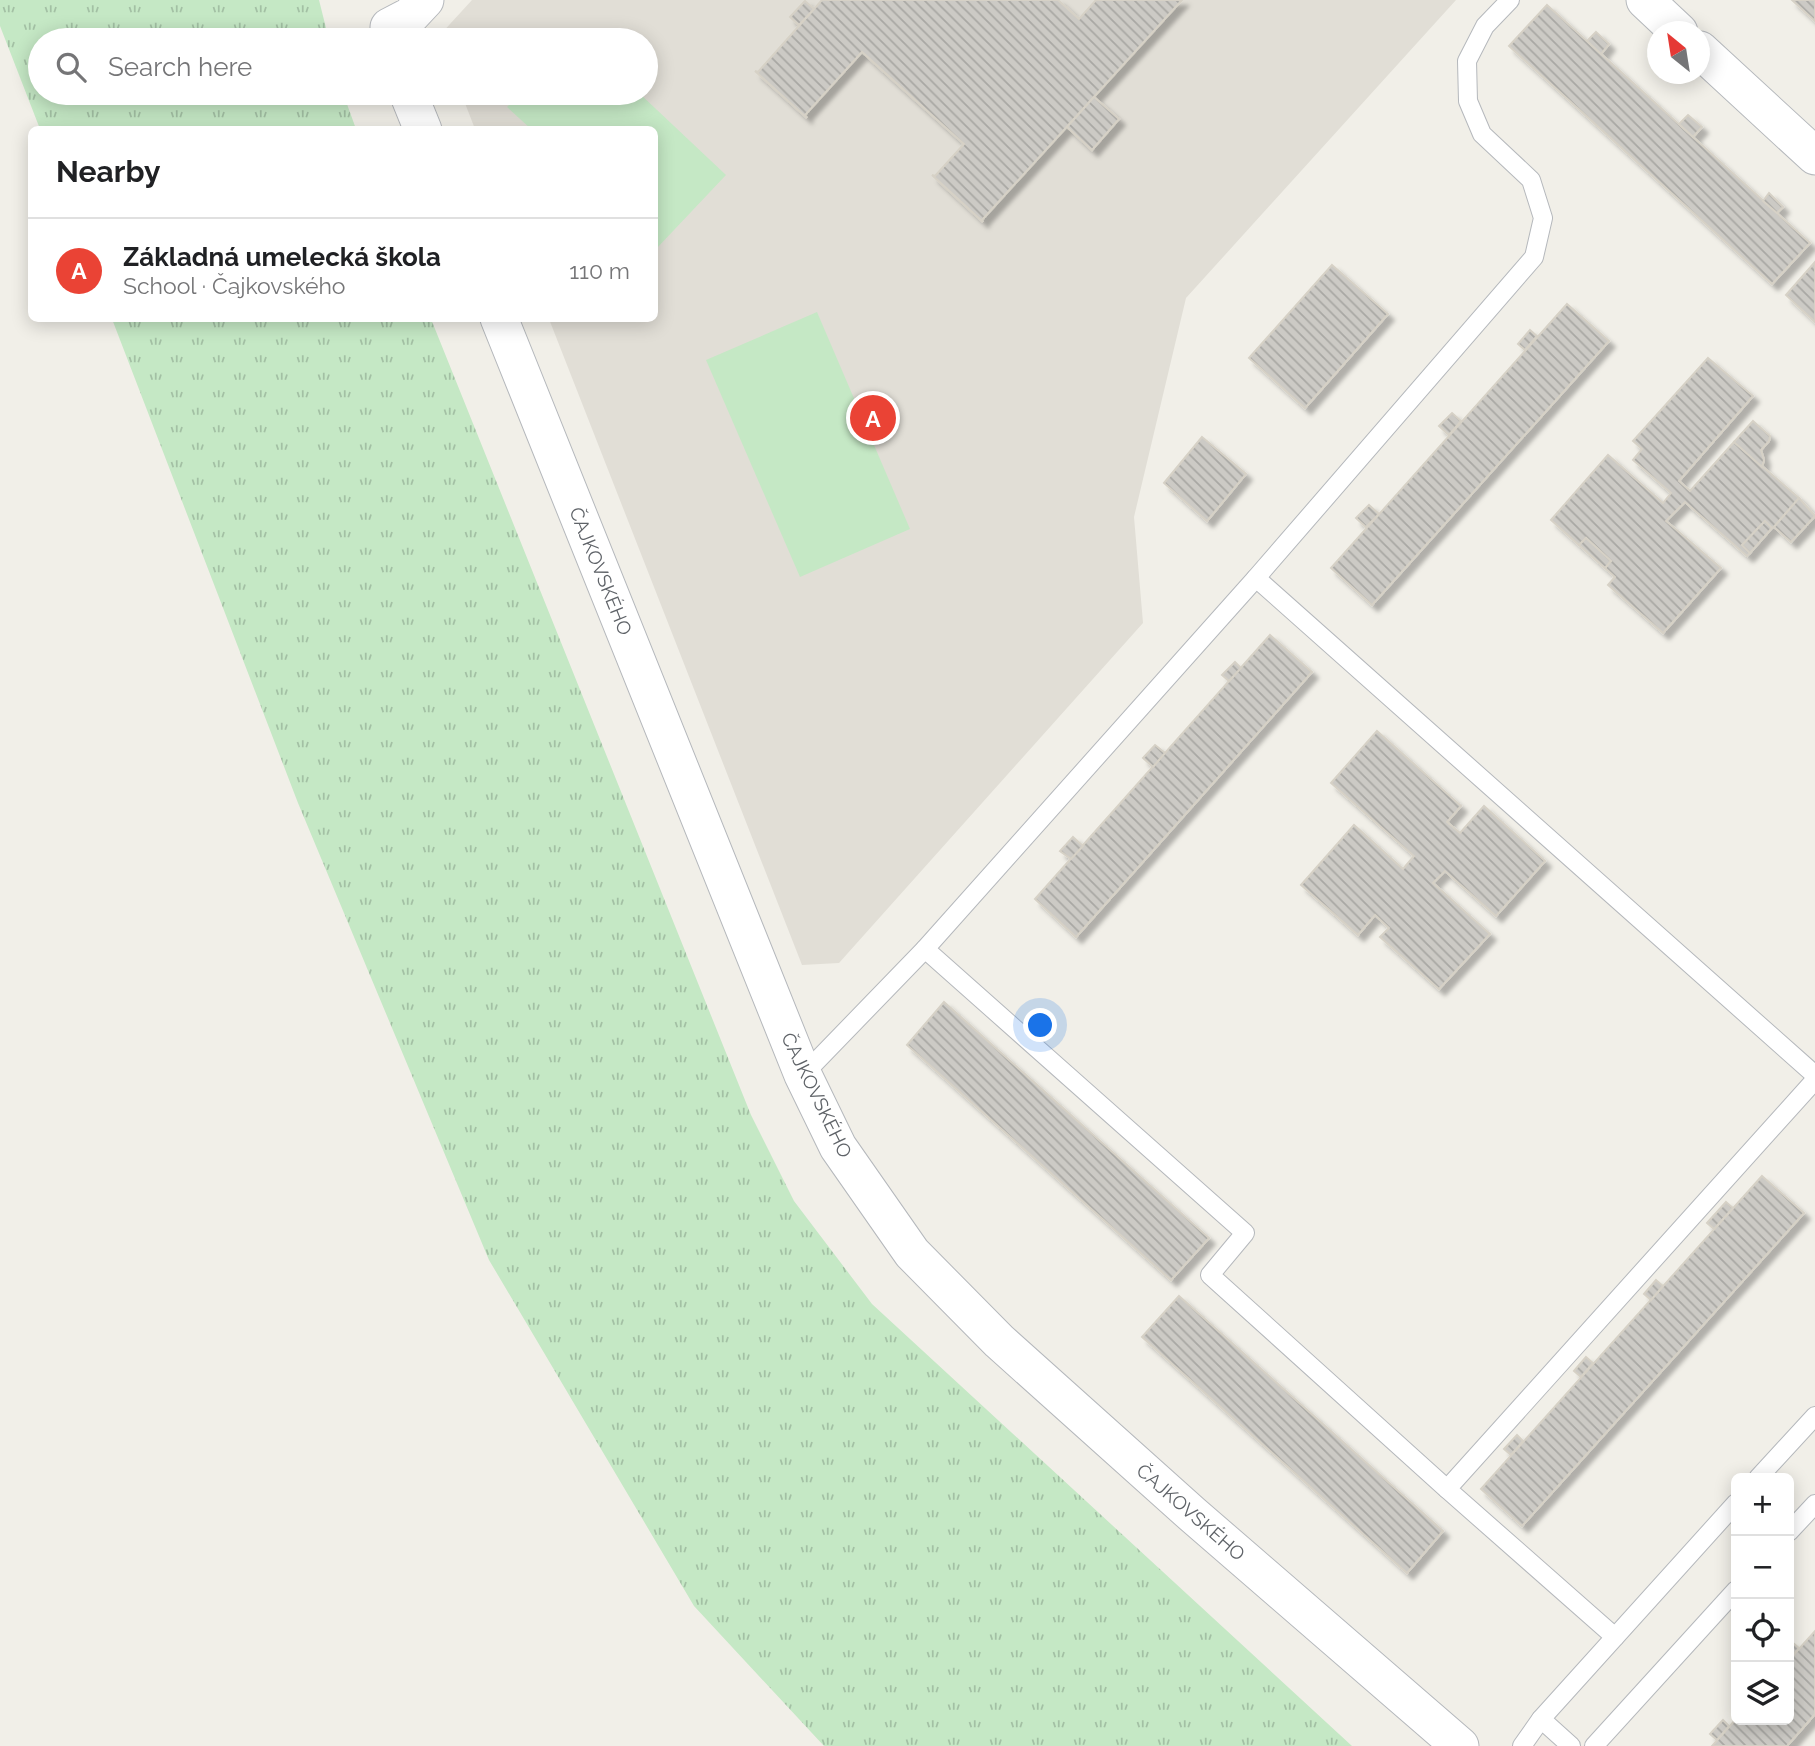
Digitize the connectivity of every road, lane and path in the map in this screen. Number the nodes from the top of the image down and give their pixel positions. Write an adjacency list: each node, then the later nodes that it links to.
1 (425, 0): 5 (street)
2 (1510, 0): 11 (lane)
3 (1645, 0): 4 (street)
4 (1667, 21)
5 (389, 22)
6 (1710, 60): 9 (street)
7 (413, 105): 8 (street)
8 (421, 126)
9 (1815, 156)
10 (501, 322): 13 (street, ČAJKOVSKÉHO)
11 (1256, 578): 12 (lane); 14 (lane)
12 (925, 949): 13 (lane); 18 (lane)
13 (803, 1075): 25 (street, ČAJKOVSKÉHO)
14 (1815, 1075)
15 (1815, 1080): 18 (lane)
16 (1815, 1416): 17 (lane)
17 (1763, 1473)
18 (1447, 1489): 23 (lane)
19 (1815, 1504): 21 (lane)
20 (1731, 1509): 23 (lane)
21 (1794, 1527)
22 (1731, 1595): 28 (lane)
23 (1615, 1637): 24 (lane)
24 (1541, 1719): 26 (lane); 27 (lane)
25 (1460, 1746)
26 (1522, 1746)
27 (1571, 1746)
28 (1594, 1746)

